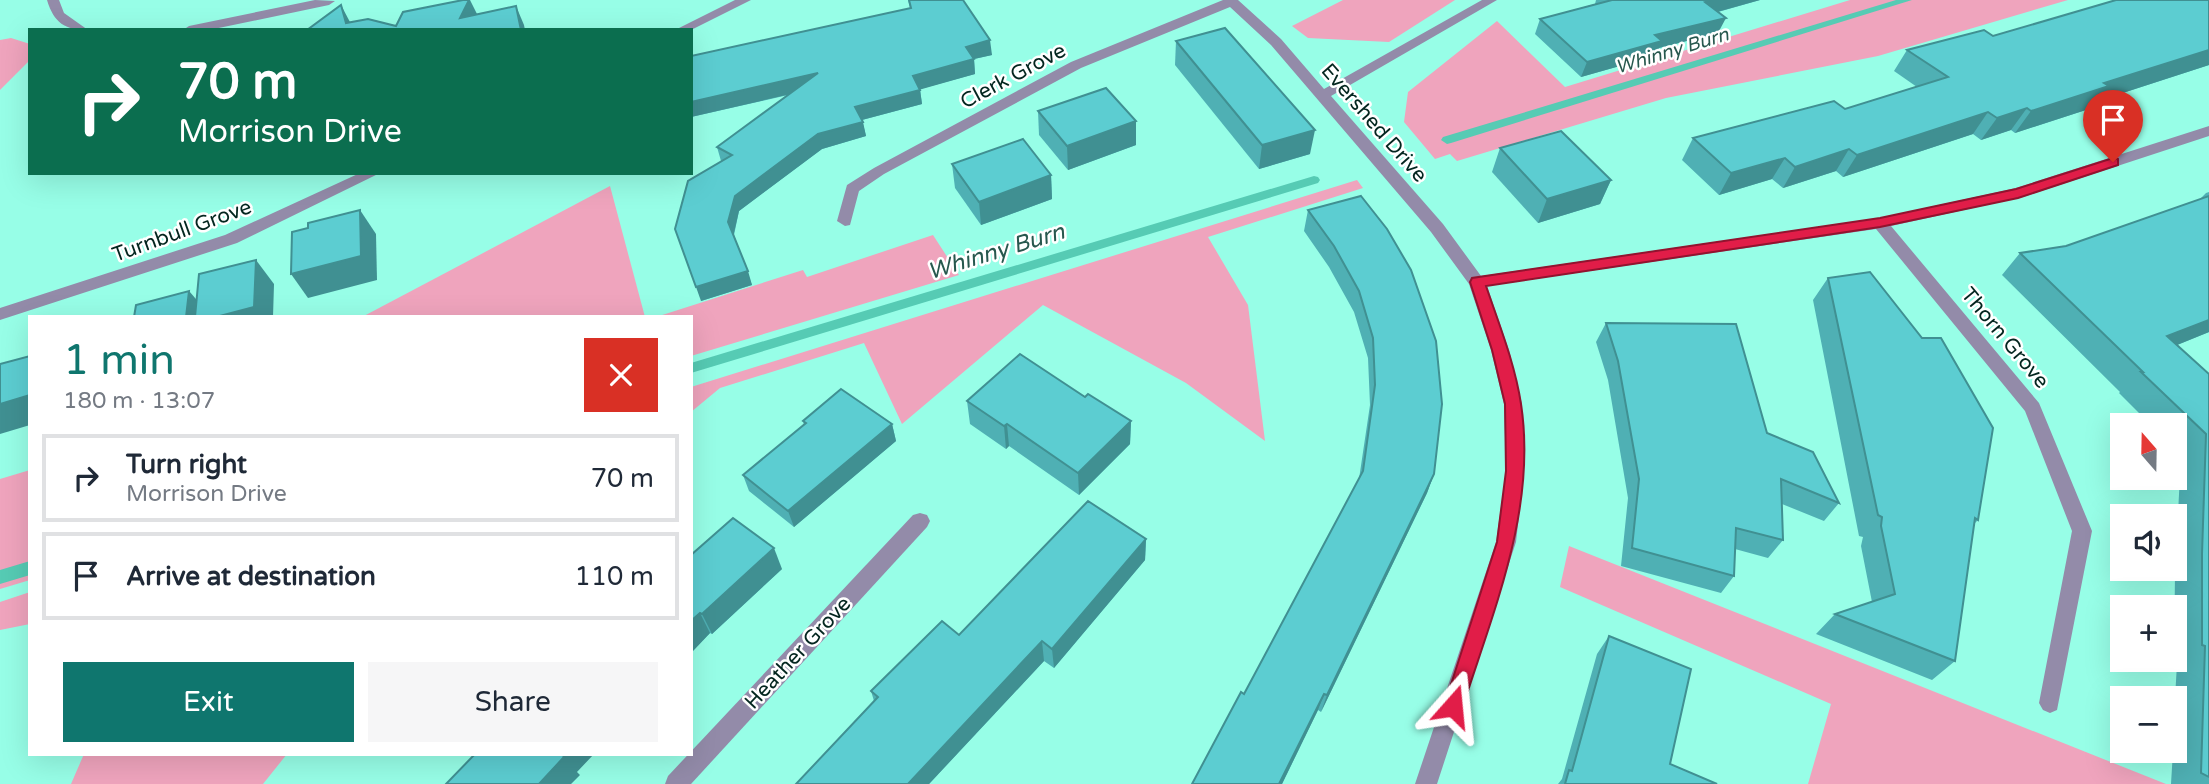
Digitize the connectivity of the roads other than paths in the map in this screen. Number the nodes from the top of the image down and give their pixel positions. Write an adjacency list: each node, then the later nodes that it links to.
1 (53, 0): 7 (street)
2 (745, 0): 9 (street)
3 (1491, 0): 10 (street)
4 (329, 1): 6 (street)
5 (1231, 1): 10 (street, Evershed Drive); 13 (street, Clerk Grove)
6 (249, 23): 8 (street)
7 (79, 28)
8 (206, 28)
9 (685, 28)
10 (1323, 95): 15 (street, Evershed Drive)
11 (2209, 131): 14 (street)
12 (369, 175): 16 (street, Turnbull Grove)
13 (845, 221)
14 (1880, 223): 15 (street); 18 (street, Thorn Grove)
15 (1477, 282): 20 (street, Evershed Drive)
16 (0, 314)
17 (920, 521): 19 (street, Heather Grove)
18 (2050, 703)
19 (676, 784)
20 (1426, 784)

